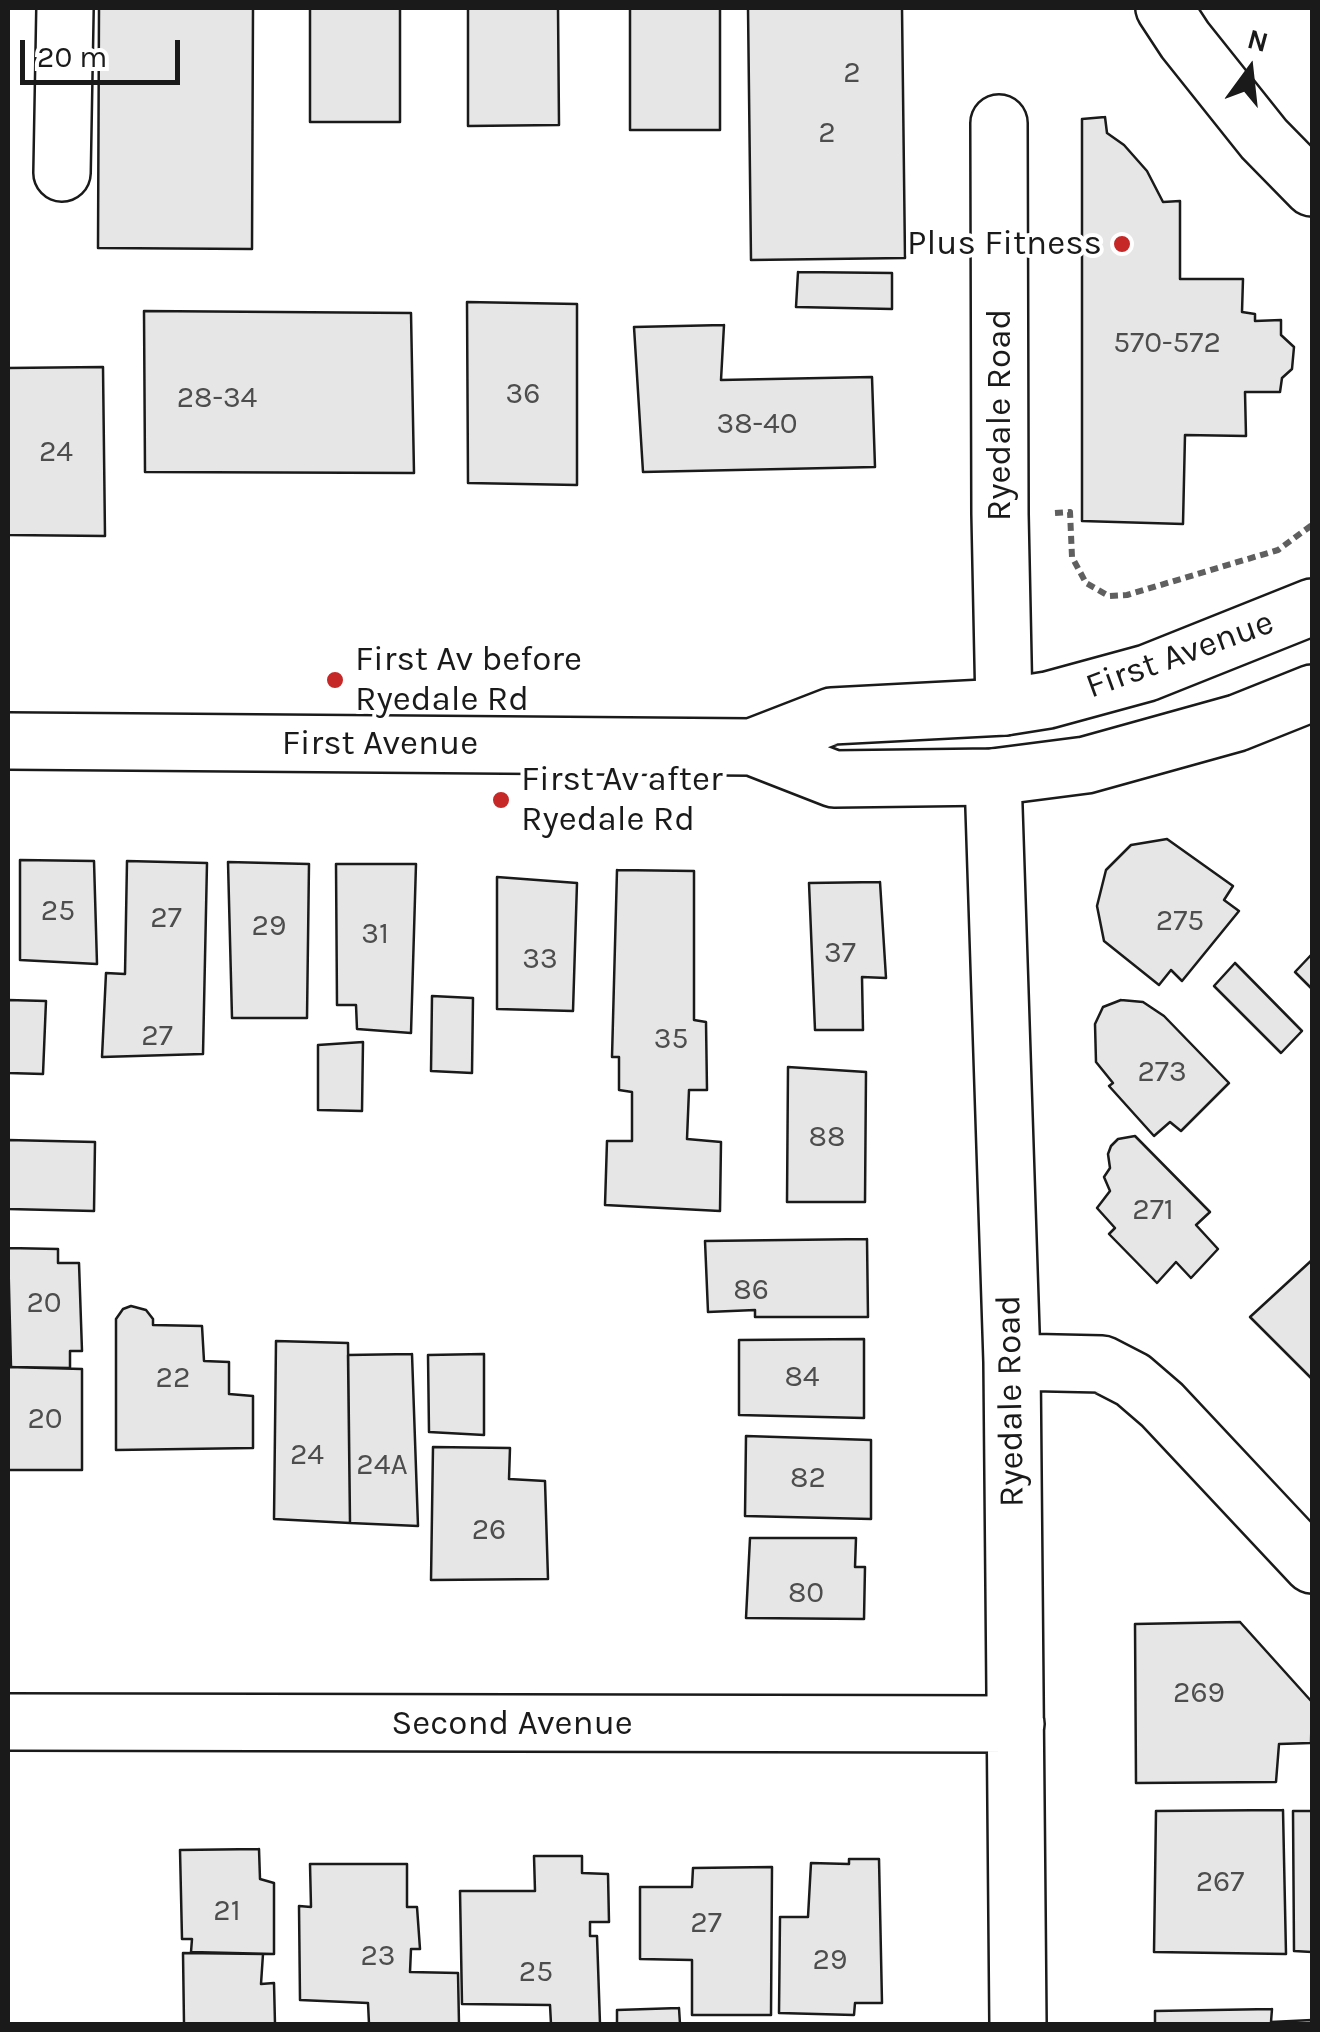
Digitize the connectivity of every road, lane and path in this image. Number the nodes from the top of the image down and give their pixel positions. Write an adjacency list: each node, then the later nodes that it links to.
1 (65, 8): 4 (street)
2 (1164, 8): 5 (street)
3 (998, 124): 6 (street, Ryedale Road)
4 (62, 172)
5 (1312, 188)
6 (1000, 514): 7 (path); 12 (street, Ryedale Road)
7 (1312, 525)
8 (1312, 577): 10 (street)
9 (1312, 607): 10 (street, First Avenue)
10 (1259, 628): 12 (street, First Avenue)
11 (1312, 692): 15 (street, First Avenue)
12 (1004, 707): 14 (street, First Avenue)
13 (8, 741): 14 (street, First Avenue)
14 (752, 747): 15 (street, First Avenue)
15 (993, 777): 16 (street, Ryedale Road)
16 (1012, 1362): 17 (street); 19 (street, Ryedale Road)
17 (1312, 1565)
18 (8, 1722): 19 (street, Second Avenue)
19 (1016, 1724): 20 (street, Ryedale Road)
20 (1018, 2024)

